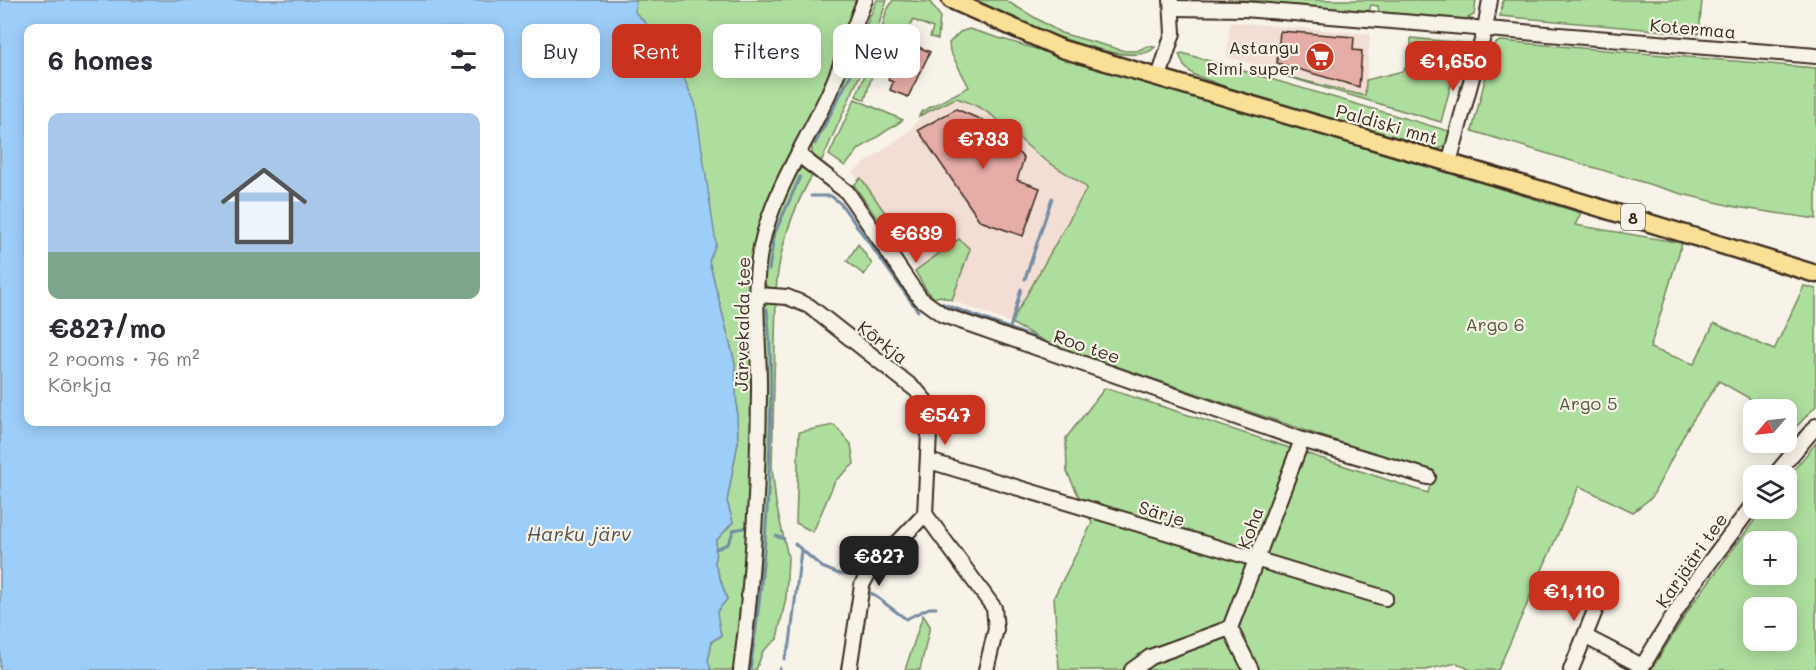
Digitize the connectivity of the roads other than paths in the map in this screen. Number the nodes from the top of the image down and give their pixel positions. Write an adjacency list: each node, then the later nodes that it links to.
1 (865, 0): 8 (street, Järvekalda tee)
2 (951, 0): 7 (main road, Paldiski mnt / 8)
3 (1490, 0): 5 (street)
4 (1172, 4): 5 (street, Kotermaa); 7 (street)
5 (1485, 29): 6 (street, Kotermaa); 9 (street)
6 (1816, 57)
7 (1160, 77): 9 (main road, Paldiski mnt / 8)
8 (799, 155): 11 (street, Järvekalda tee); 13 (street, Roo tee)
9 (1449, 163): 10 (main road, Paldiski mnt / 8)
10 (1816, 273)
11 (758, 295): 14 (street, Kõrkja); 25 (street, Järvekalda tee)
12 (1816, 426): 15 (street)
13 (1302, 440): 16 (street, Roo tee); 19 (street, Koha)
14 (929, 461): 17 (street, Kõrkja); 19 (street, Särje)
15 (1783, 465)
16 (1428, 477)
17 (925, 514): 26 (street); 27 (street)
18 (1743, 518): 24 (street, Karjääri tee)
19 (1257, 560): 21 (street, Särje); 22 (street, Koha)
20 (1605, 586): 23 (street)
21 (1384, 598)
22 (1230, 628): 28 (street); 29 (street)
23 (1586, 637): 24 (street); 30 (street)
24 (1641, 668)
25 (741, 670)
26 (849, 670)
27 (986, 670)
28 (1132, 670)
29 (1251, 670)
30 (1571, 670)

